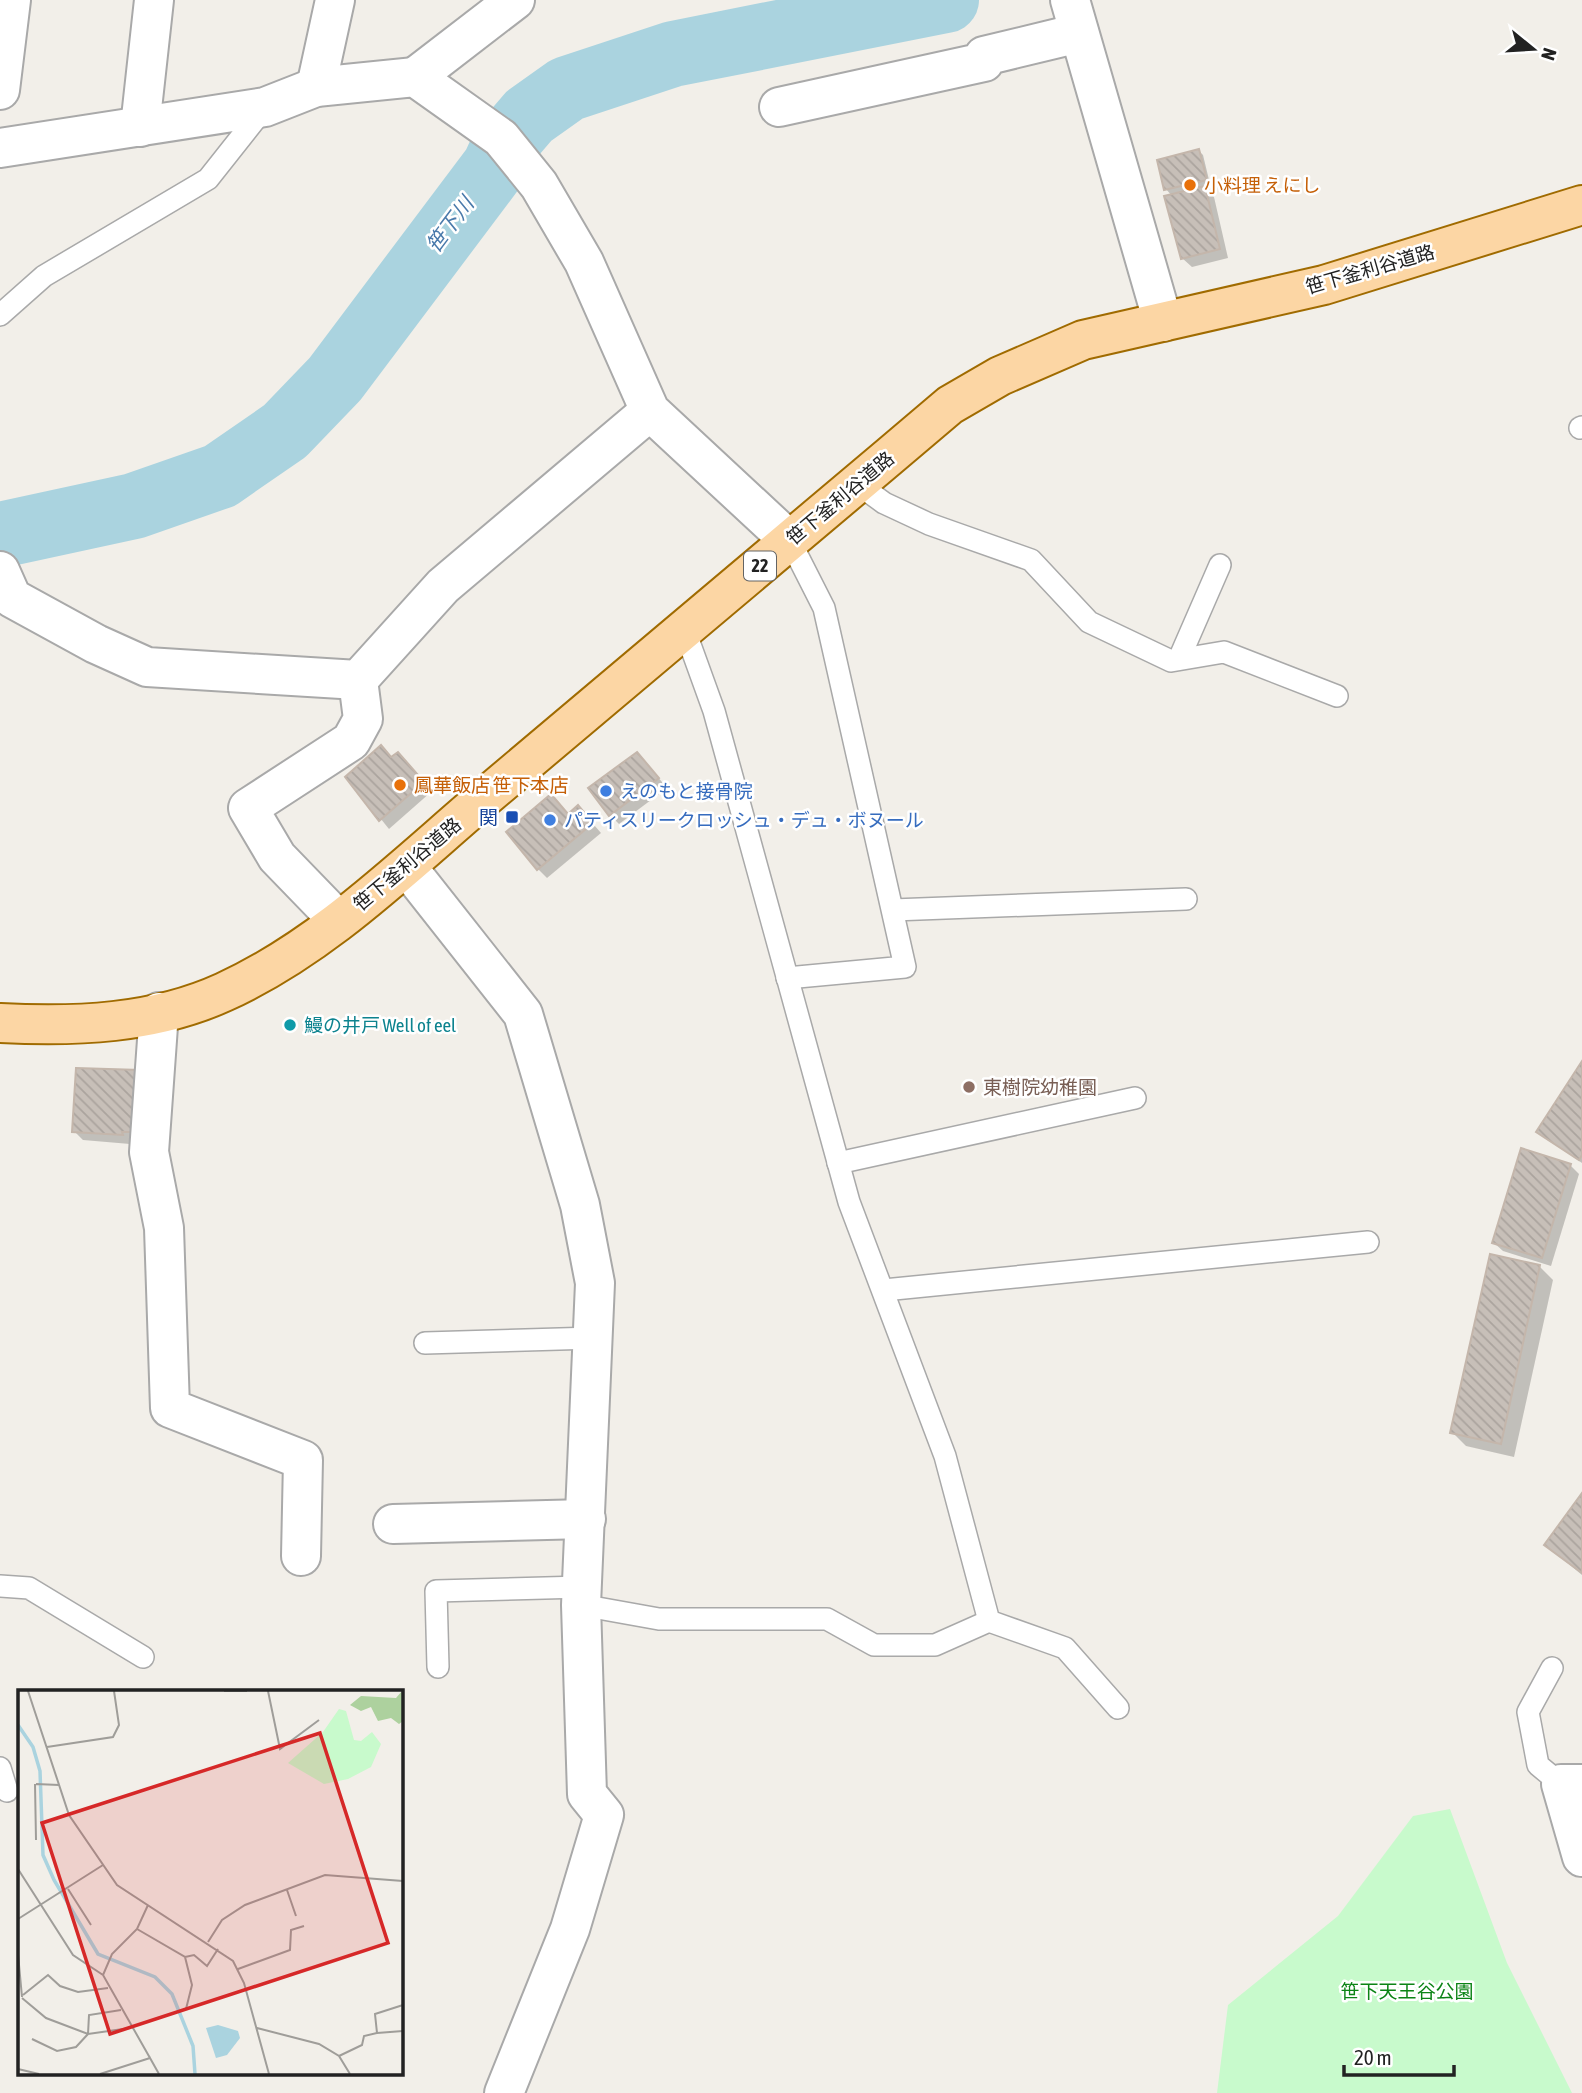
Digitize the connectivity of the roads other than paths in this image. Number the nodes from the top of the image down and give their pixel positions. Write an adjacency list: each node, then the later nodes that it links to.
1 (11, 0): 8 (street)
2 (154, 0): 11 (street)
3 (335, 0): 7 (street)
4 (515, 0): 6 (street)
5 (1075, 16): 10 (street); 15 (street)
6 (415, 77): 7 (street); 16 (street)
7 (316, 87): 9 (street)
8 (0, 90)
9 (265, 107): 11 (street); 14 (lane)
10 (779, 107)
11 (140, 127): 12 (street)
12 (0, 148)
13 (1582, 205): 15 (main road, 笹下釜利谷道路 / 22)
14 (0, 315)
15 (1163, 322): 17 (main road, 笹下釜利谷道路 / 22)
16 (650, 411): 18 (street); 23 (street)
17 (858, 484): 18 (main road, 笹下釜利谷道路 / 22); 22 (lane)
18 (790, 541): 21 (main road, 笹下釜利谷道路 / 22); 27 (lane)
19 (1220, 565): 22 (lane)
20 (0, 571): 23 (street)
21 (684, 628): 25 (main road, 笹下釜利谷道路 / 22); 29 (lane)
22 (1180, 659): 24 (lane)
23 (358, 680): 28 (street)
24 (1337, 696)
25 (407, 867): 28 (main road, 笹下釜利谷道路 / 22); 36 (street)
26 (1186, 899): 27 (lane)
27 (893, 910): 29 (lane)
28 (338, 920): 30 (main road, 笹下釜利谷道路 / 22)
29 (787, 978): 33 (lane)
30 (159, 1013): 31 (main road, 笹下釜利谷道路 / 22); 40 (street)
31 (0, 1023)
32 (1135, 1098): 33 (lane)
33 (838, 1163): 35 (lane)
34 (1368, 1242): 35 (lane)
35 (884, 1290): 43 (lane)
36 (594, 1338): 37 (lane); 38 (street)
37 (425, 1343)
38 (586, 1519): 39 (street); 42 (street)
39 (393, 1524)
40 (301, 1556)
41 (0, 1586): 44 (lane)
42 (582, 1596): 43 (lane); 45 (lane); 52 (street)
43 (989, 1621): 47 (lane)
44 (143, 1657)
45 (438, 1667)
46 (1552, 1668): 49 (lane)
47 (1118, 1708)
48 (0, 1768): 50 (lane)
49 (1571, 1784): 51 (street)
50 (7, 1791)
51 (1582, 1857)
52 (505, 2093)

